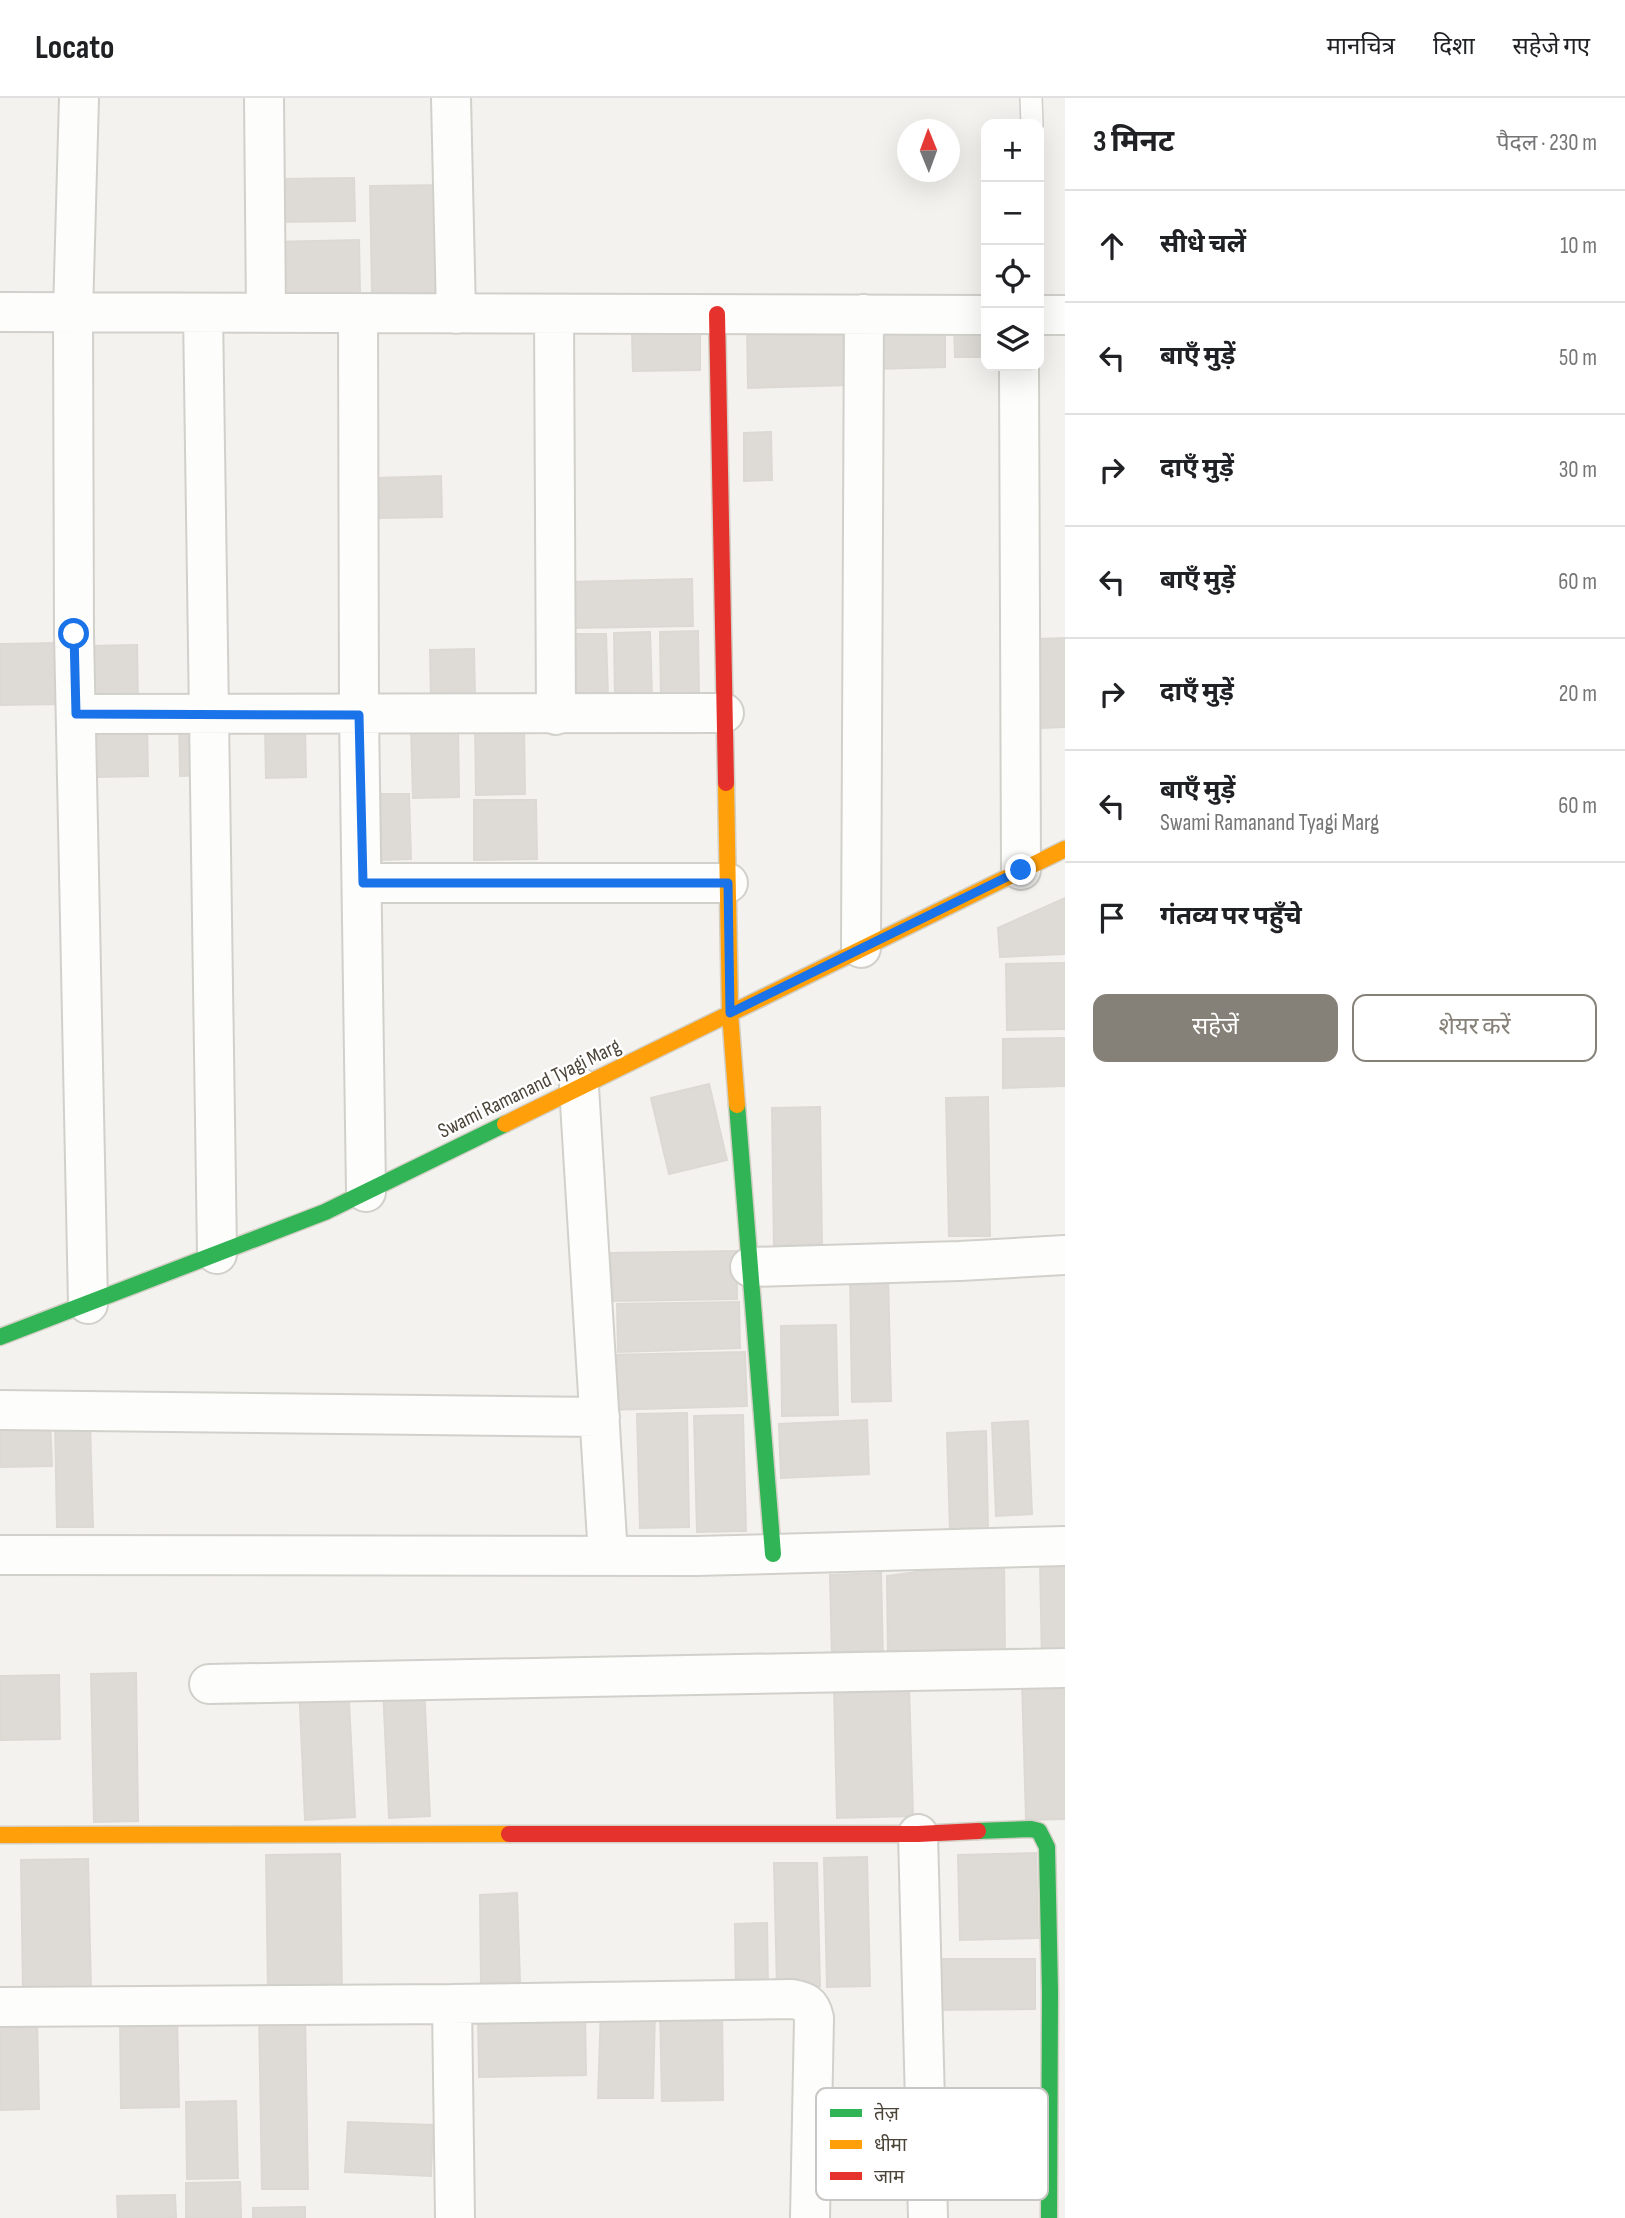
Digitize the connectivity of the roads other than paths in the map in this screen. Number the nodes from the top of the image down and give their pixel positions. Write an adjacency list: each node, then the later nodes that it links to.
1 (79, 98): 7 (street)
2 (264, 98): 9 (street)
3 (451, 98): 11 (street)
4 (1031, 98): 5 (lane)
5 (1032, 119)
6 (0, 312): 7 (street)
7 (73, 313): 8 (street); 21 (street)
8 (203, 313): 9 (street); 19 (street)
9 (266, 313): 10 (street)
10 (358, 314): 11 (street); 22 (street)
11 (456, 314): 12 (street)
12 (554, 314): 13 (street); 23 (street)
13 (717, 314): 14 (street); 20 (street)
14 (864, 314): 15 (street); 28 (street)
15 (981, 314)
16 (1044, 315): 17 (street)
17 (1065, 315)
18 (1019, 371): 25 (street)
19 (209, 713): 21 (street); 22 (street); 32 (street)
20 (724, 713): 23 (street); 27 (street)
21 (76, 714): 35 (street)
22 (359, 715): 23 (street); 26 (street)
23 (556, 715)
24 (1065, 849): 25 (street, Swami Ramanand Tyagi Marg)
25 (1021, 870): 28 (street, Swami Ramanand Tyagi Marg)
26 (363, 883): 27 (street); 31 (street)
27 (728, 883): 29 (street)
28 (861, 948): 29 (street, Swami Ramanand Tyagi Marg)
29 (730, 1013): 30 (street, Swami Ramanand Tyagi Marg); 34 (street)
30 (579, 1087): 31 (street, Swami Ramanand Tyagi Marg); 38 (street)
31 (366, 1192): 32 (street, Swami Ramanand Tyagi Marg)
32 (217, 1254): 35 (street, Swami Ramanand Tyagi Marg)
33 (1065, 1255): 34 (street)
34 (751, 1267): 40 (street)
35 (88, 1304): 36 (street, Swami Ramanand Tyagi Marg)
36 (0, 1337)
37 (0, 1410): 38 (street)
38 (600, 1418): 42 (street)
39 (1065, 1546): 40 (street)
40 (773, 1554): 42 (street)
41 (0, 1555): 42 (street)
42 (608, 1556)
43 (1065, 1668): 44 (street)
44 (209, 1684)
45 (918, 1833): 46 (street); 47 (street); 50 (street)
46 (0, 1835)
47 (1058, 1991): 51 (street)
48 (452, 2004): 49 (street); 53 (street); 54 (street)
49 (0, 2007)
50 (925, 2088)
51 (1057, 2119): 56 (street)
52 (928, 2200): 55 (street)
53 (455, 2218)
54 (810, 2218)
55 (928, 2218)
56 (1049, 2218)

